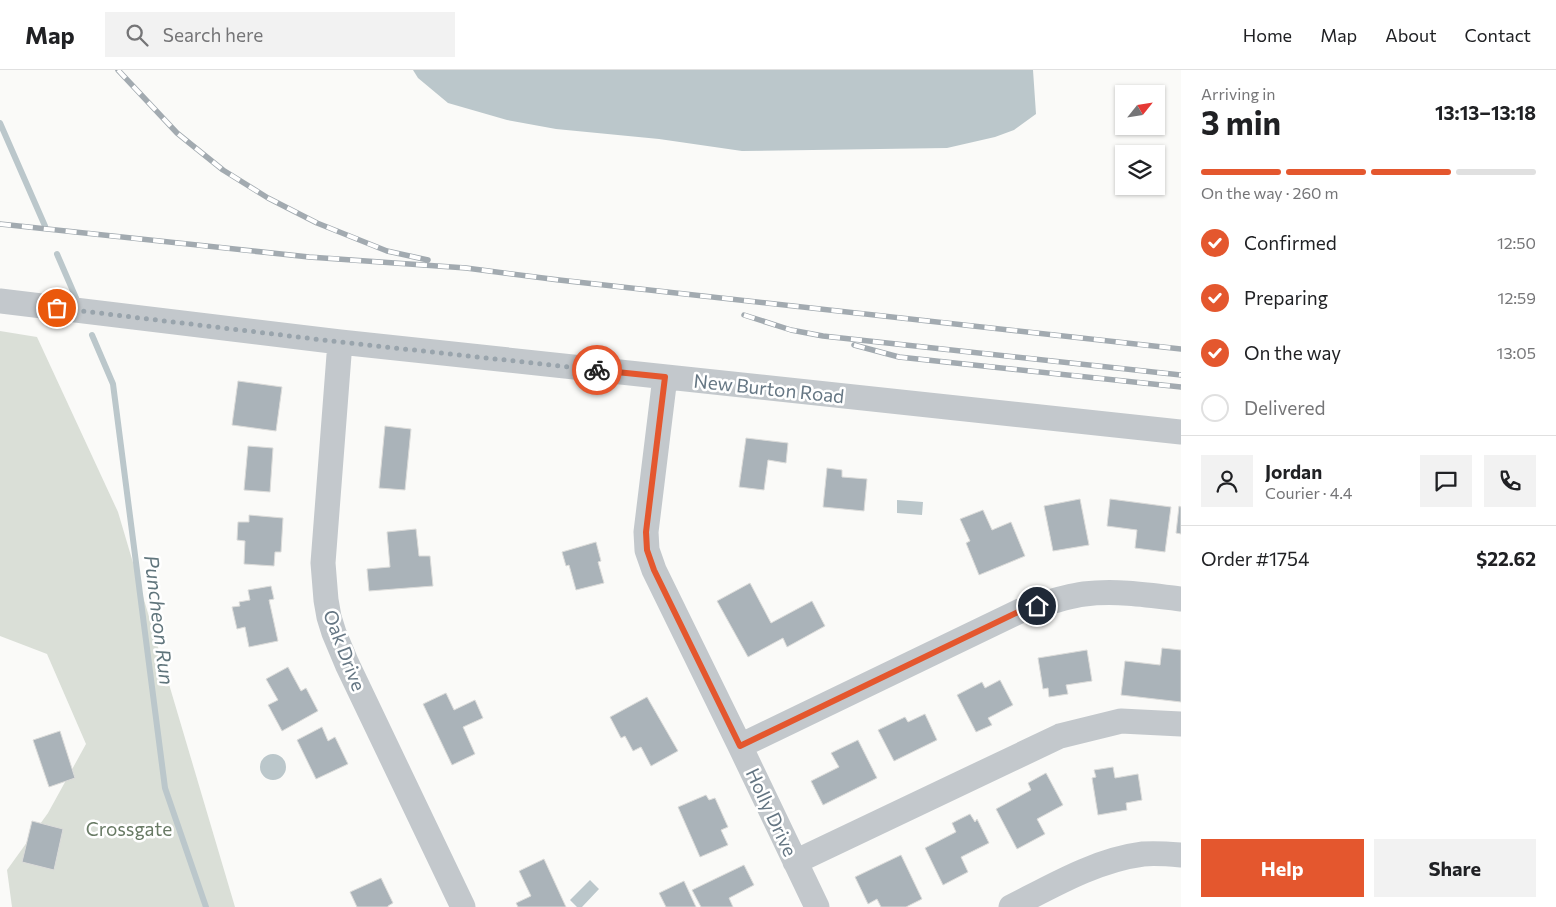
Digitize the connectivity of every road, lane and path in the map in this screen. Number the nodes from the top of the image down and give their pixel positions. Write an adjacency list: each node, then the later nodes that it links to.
1 (0, 301): 2 (street, New Burton Road)
2 (340, 342): 3 (street, New Burton Road); 10 (street, Oak Drive)
3 (665, 377): 4 (street, New Burton Road); 7 (street, Holly Drive)
4 (1181, 432)
5 (1181, 599): 7 (street)
6 (1181, 724): 9 (street)
7 (740, 746): 9 (street, Holly Drive)
8 (1181, 855): 12 (street)
9 (795, 862): 11 (street, Holly Drive)
10 (464, 907)
11 (817, 907)
12 (1011, 907)

